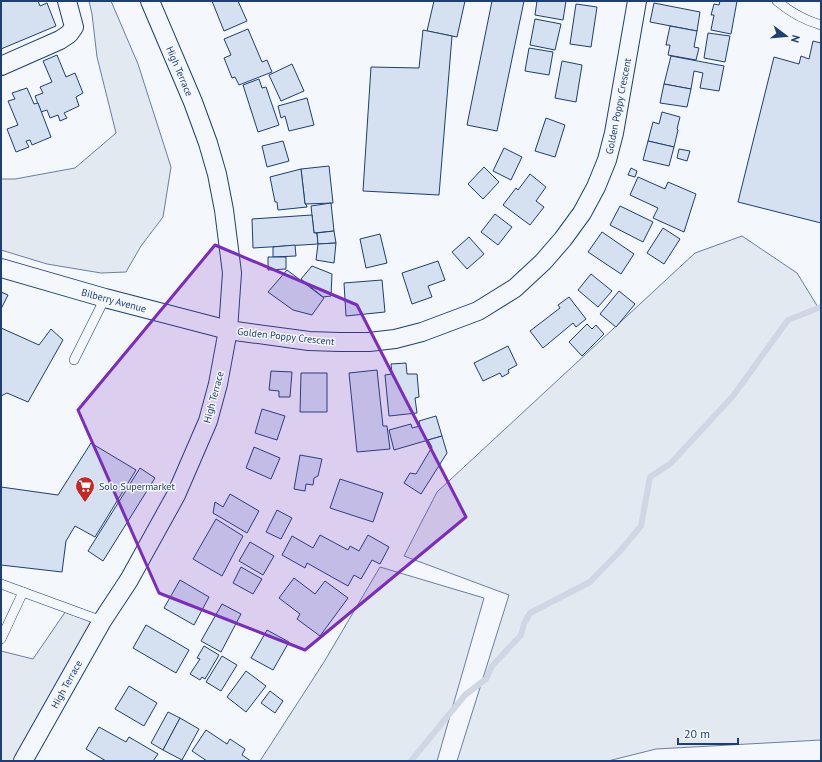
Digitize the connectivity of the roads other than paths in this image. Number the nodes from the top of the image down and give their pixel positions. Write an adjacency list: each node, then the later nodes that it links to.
1 (67, 1): 6 (street)
2 (150, 1): 9 (street, High Terrace)
3 (637, 1): 9 (street, Golden Poppy Crescent)
4 (777, 1): 5 (lane)
5 (821, 25)
6 (1, 66)
7 (1, 268): 8 (street, Bilberry Avenue)
8 (105, 298): 9 (street, Bilberry Avenue); 10 (lane)
9 (228, 330): 13 (street, High Terrace)
10 (74, 360)
11 (1, 584): 12 (lane)
12 (23, 592): 13 (lane); 14 (lane)
13 (102, 621): 15 (street, High Terrace)
14 (1, 639)
15 (23, 761)

